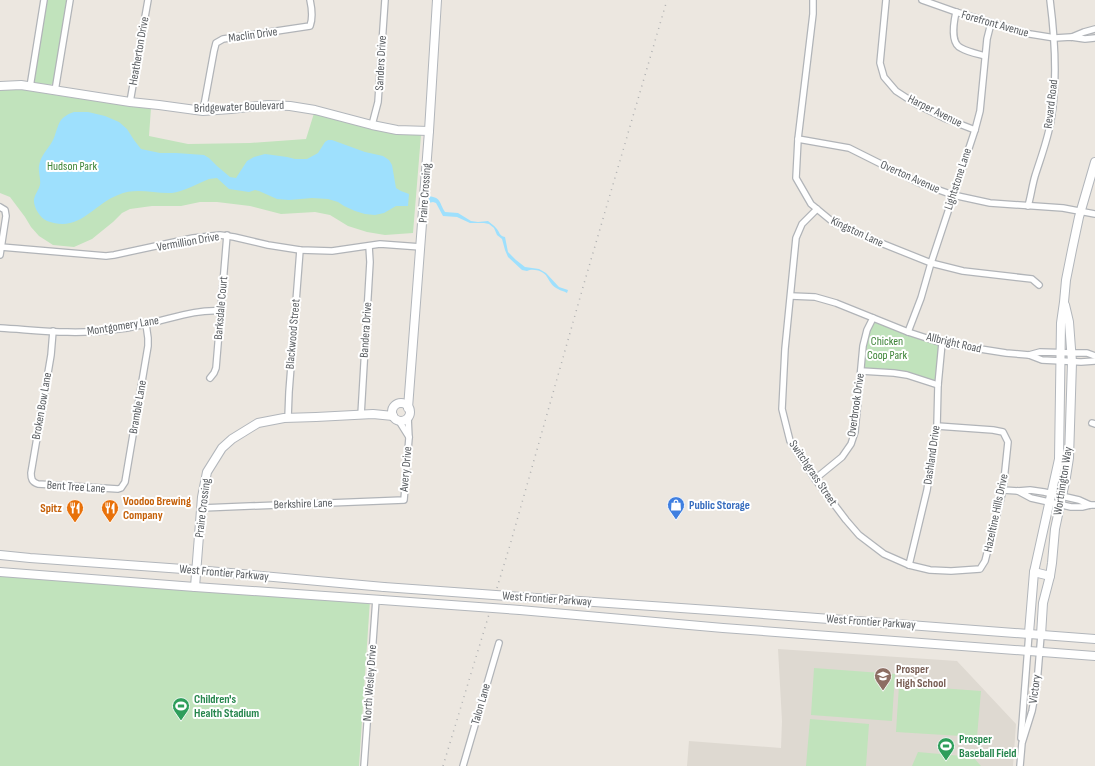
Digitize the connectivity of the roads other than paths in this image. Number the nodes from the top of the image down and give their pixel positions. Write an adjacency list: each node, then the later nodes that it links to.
1 (44, 0): 19 (street)
2 (70, 0): 20 (street)
3 (148, 0): 21 (street, Heatherton Drive)
4 (310, 0): 22 (street, Maclin Drive)
5 (385, 0): 23 (street, Sanders Drive)
6 (437, 0): 25 (street, Praire Crossing)
7 (813, 0): 26 (street, Kingston Lane)
8 (886, 0): 24 (street, Harper Avenue)
9 (922, 0): 11 (street, Forefront Avenue)
10 (1050, 0): 15 (street, Revard Road)
11 (956, 12): 12 (street, Forefront Avenue); 17 (street)
12 (991, 23): 15 (street, Forefront Avenue); 17 (street, Lightstone Lane)
13 (1095, 30): 14 (street, Forefront Avenue)
14 (1071, 37): 15 (street, Forefront Avenue); 16 (street, Forefront Avenue)
15 (1055, 38): 29 (street, Revard Road)
16 (1095, 38)
17 (985, 56): 24 (street, Lightstone Lane)
18 (0, 86): 19 (street, Bridgewater Boulevard)
19 (30, 87): 20 (street, Bridgewater Boulevard)
20 (55, 91): 21 (street, Bridgewater Boulevard)
21 (130, 102): 22 (street, Bridgewater Boulevard)
22 (202, 111): 23 (street, Bridgewater Boulevard)
23 (372, 125): 25 (street, Bridgewater Boulevard)
24 (975, 130): 28 (street, Lightstone Lane)
25 (429, 131): 36 (street, Praire Crossing)
26 (798, 140): 28 (street, Overton Avenue); 31 (street, Kingston Lane)
27 (1095, 162): 32 (street, Worthington Way)
28 (953, 195): 29 (street, Overton Avenue); 40 (street, Lightstone Lane)
29 (1028, 206): 32 (street, Overton Avenue)
30 (3, 208): 37 (street)
31 (817, 209): 40 (street, Kingston Lane); 42 (street, Switchgrass Street)
32 (1081, 211): 33 (street, Overton Avenue); 43 (street, Worthington Way)
33 (1095, 214)
34 (227, 235): 37 (street, Vermillion Drive); 38 (street, Vermillion Drive); 44 (street, Barksdale Court)
35 (369, 246): 36 (street, Vermillion Drive); 38 (street, Vermillion Drive); 62 (street, Bandera Drive)
36 (421, 246): 61 (street, Praire Crossing)
37 (1, 247): 39 (street)
38 (300, 250): 64 (street, Blackwood Street)
39 (0, 255)
40 (931, 263): 41 (street, Kingston Lane); 49 (street, Lightstone Lane)
41 (1039, 285)
42 (791, 296): 45 (street, Allbright Road); 67 (street, Switchgrass Street)
43 (1064, 302): 51 (street, Worthington Way); 52 (street, Worthington Way)
44 (221, 311): 46 (street, Montgomery Lane); 59 (street, Barksdale Court)
45 (873, 318): 49 (street, Allbright Road); 58 (street, Overbrook Drive)
46 (146, 324): 48 (street, Montgomery Lane); 69 (street, Bramble Lane)
47 (0, 328): 48 (street, Montgomery Lane)
48 (53, 331): 68 (street, Broken Bow Lane)
49 (908, 332): 50 (street, Allbright Road)
50 (942, 343): 53 (street, Allbright Road); 60 (street, Dashland Drive)
51 (1060, 352): 52 (street, Allbright Road); 53 (street, Allbright Road); 55 (street, Worthington Way)
52 (1071, 353): 54 (street, Allbright Road); 57 (street, Worthington Way)
53 (1028, 355): 55 (street, Allbright Road)
54 (1095, 356)
55 (1060, 361): 57 (street, Allbright Road); 72 (street, Worthington Way)
56 (1095, 361): 57 (street, Allbright Road)
57 (1072, 362): 74 (street, Worthington Way)
58 (861, 371): 60 (street); 67 (street, Overbrook Drive)
59 (210, 378)
60 (938, 385): 65 (street, Dashland Drive)
61 (406, 409): 63 (street); 63 (street); 66 (street, Avery Drive)
62 (361, 415): 63 (street, Praire Crossing); 64 (street, Praire Crossing)
63 (395, 415): 66 (street, Avery Drive)
64 (288, 418): 76 (street, Praire Crossing)
65 (937, 426): 70 (street, Hazeltine Hills Drive); 78 (street, Dashland Drive)
66 (409, 438): 73 (street, Avery Drive)
67 (815, 479): 78 (street, Switchgrass Street)
68 (32, 481): 69 (street, Bent Tree Lane)
69 (121, 488)
70 (1003, 490): 71 (street); 80 (street, Hazeltine Hills Drive)
71 (1018, 491): 72 (street); 72 (street)
72 (1051, 498): 74 (street); 82 (street, Worthington Way)
73 (404, 500): 76 (street, Berkshire Lane)
74 (1061, 501): 75 (street); 83 (street, Worthington Way)
75 (1093, 505)
76 (202, 508): 79 (street, Praire Crossing)
77 (0, 555): 79 (street, West Frontier Parkway)
78 (909, 565): 80 (street, Switchgrass Street)
79 (197, 570): 84 (street, Praire Crossing); 86 (street, West Frontier Parkway, bridge)
80 (980, 570)
81 (0, 572): 84 (street, West Frontier Parkway)
82 (1034, 572): 83 (street); 86 (street, Worthington Way)
83 (1050, 576): 87 (street, Worthington Way)
84 (195, 587): 85 (street, West Frontier Parkway)
85 (379, 600): 90 (street, West Frontier Parkway, bridge); 94 (street, North Wesley Drive)
86 (1029, 633): 87 (street, West Frontier Parkway); 90 (street, Victory)
87 (1041, 634): 88 (street, West Frontier Parkway); 91 (street, Victory)
88 (1095, 638)
89 (499, 643): 95 (street, Talon Lane)
90 (1028, 650): 91 (street, West Frontier Parkway); 93 (street, Victory)
91 (1040, 651): 92 (street, West Frontier Parkway); 93 (street, Victory)
92 (1095, 656)
93 (1022, 743): 96 (street, Victory)
94 (364, 766)
95 (463, 766)
96 (1020, 766)

